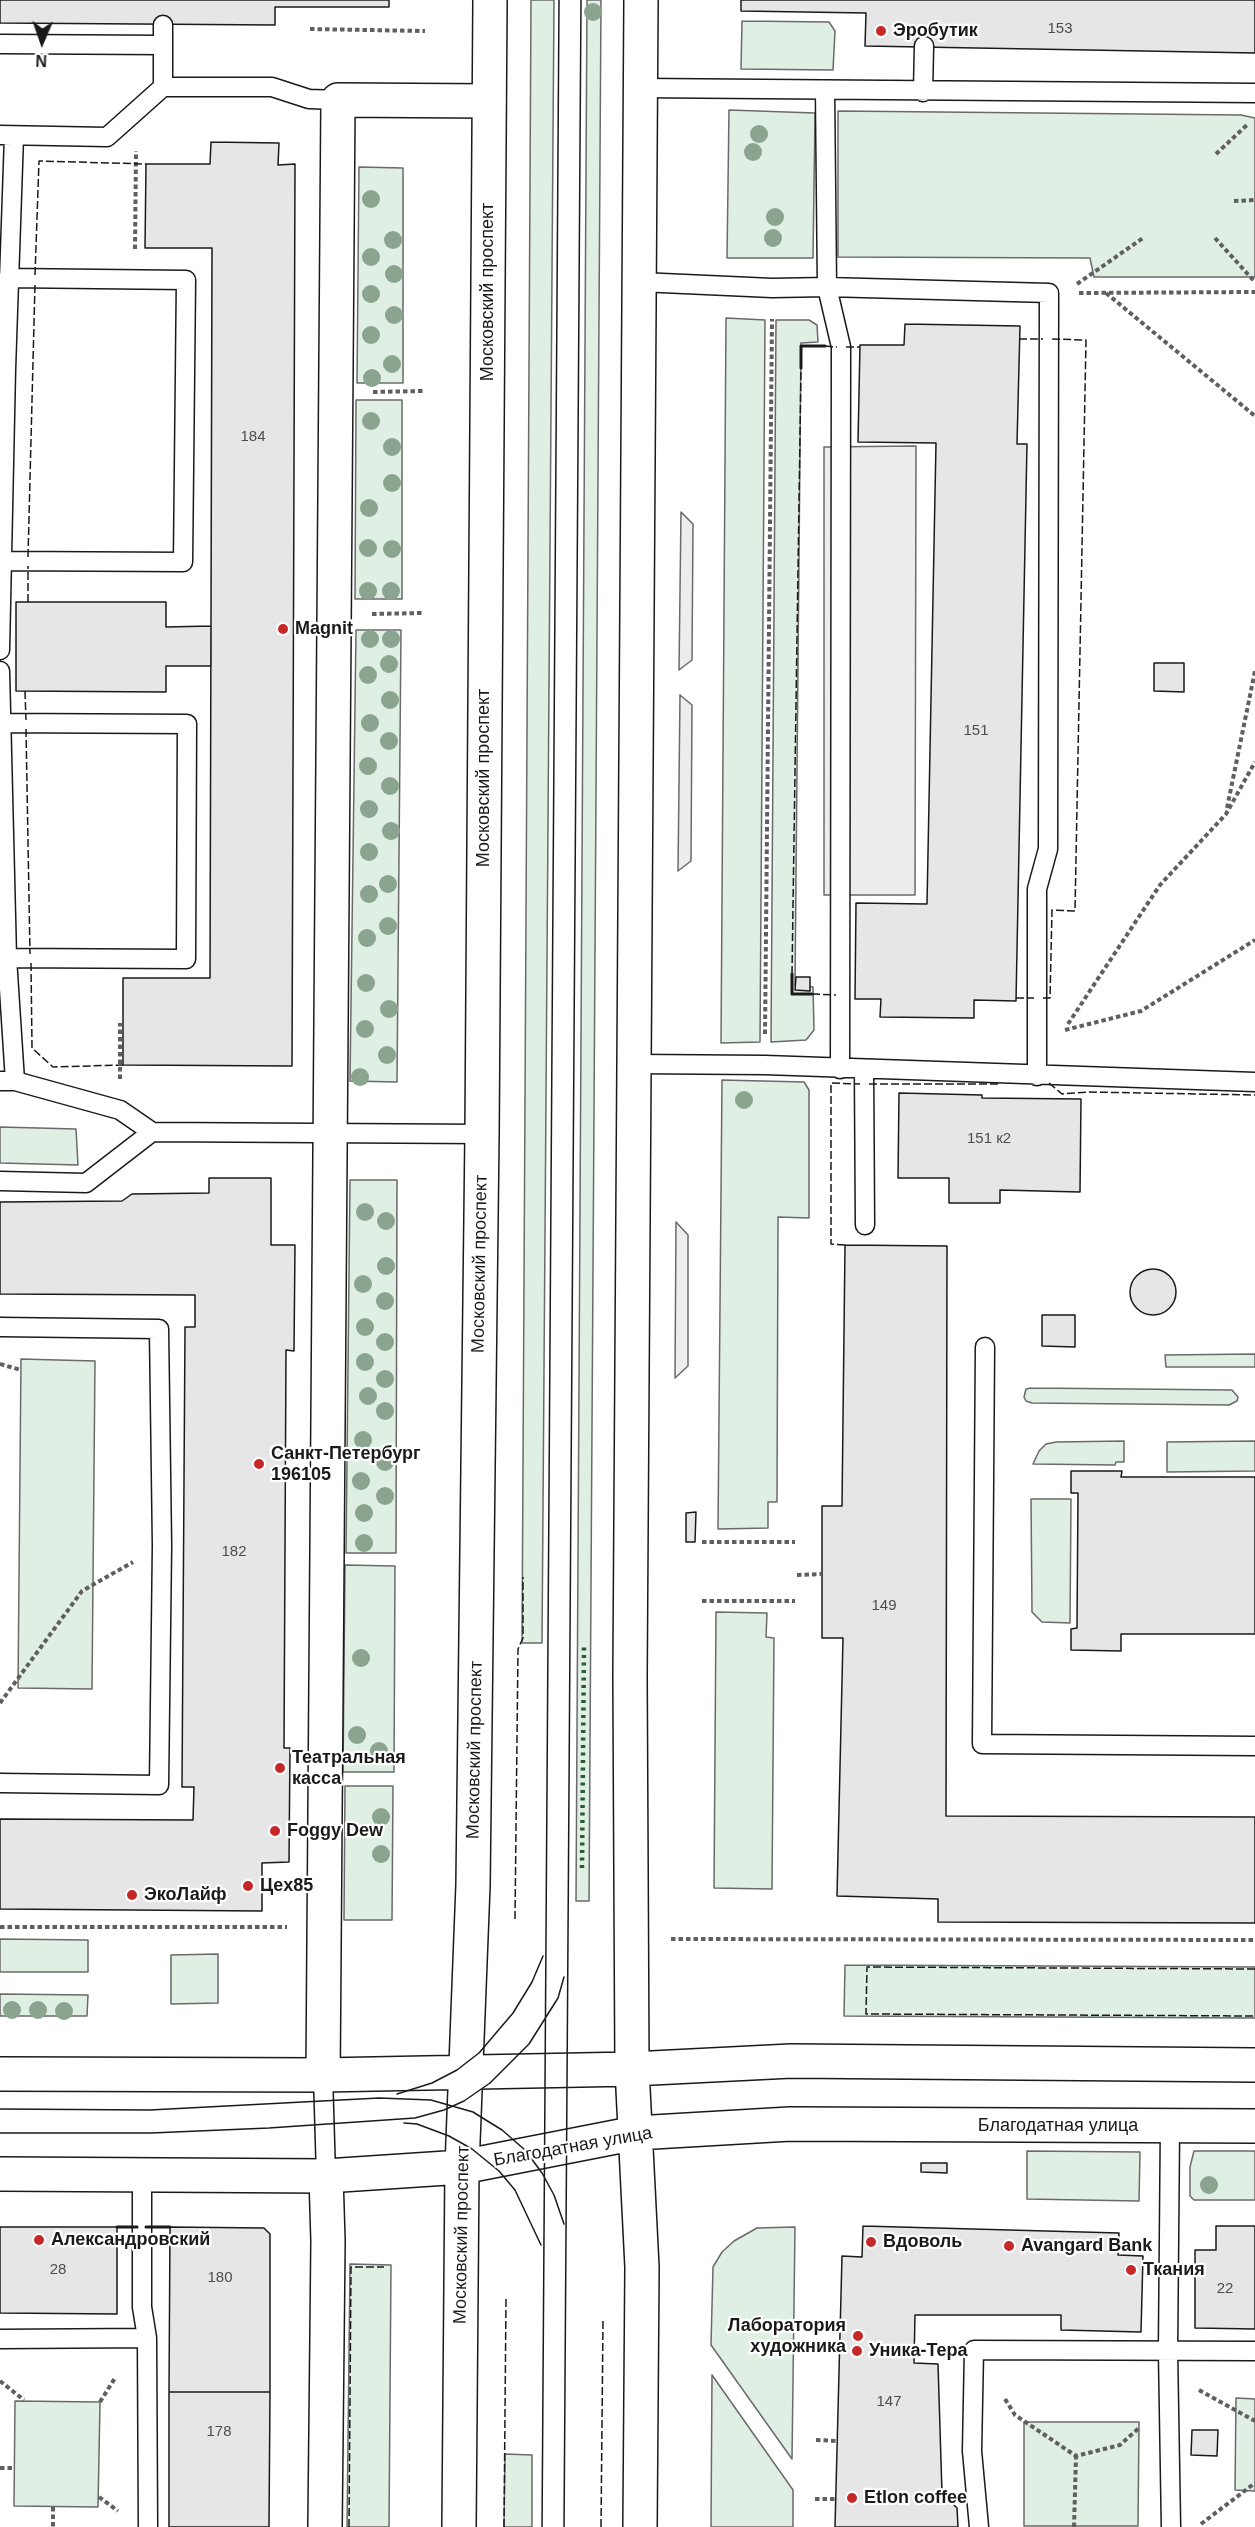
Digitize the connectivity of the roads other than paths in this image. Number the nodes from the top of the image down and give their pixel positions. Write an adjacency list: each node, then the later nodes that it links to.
1 (490, 0): 13 (main road, Московский проспект)
2 (641, 0): 8 (main road)
3 (163, 25): 5 (lane)
4 (0, 44): 5 (lane)
5 (163, 45): 7 (lane)
6 (924, 46): 10 (lane)
7 (163, 87): 12 (lane); 14 (lane)
8 (640, 88): 9 (lane); 16 (main road)
9 (825, 90): 10 (lane); 17 (lane)
10 (923, 92): 11 (lane)
11 (1255, 93)
12 (338, 100): 13 (main road); 30 (main road)
13 (489, 101): 31 (main road, Московский проспект)
14 (7, 136): 15 (lane)
15 (8, 278): 18 (lane); 18 (lane)
16 (640, 282): 17 (lane); 23 (main road)
17 (827, 287): 24 (lane); 26 (lane)
18 (1, 561): 19 (lane)
19 (0, 650)
20 (0, 671): 21 (lane)
21 (0, 723): 22 (lane); 22 (lane)
22 (7, 958): 27 (lane)
23 (635, 1064): 24 (lane); 39 (main road)
24 (840, 1069): 25 (lane)
25 (864, 1069): 26 (lane); 33 (lane)
26 (1037, 1076): 28 (lane)
27 (7, 1081): 29 (lane)
28 (1255, 1082)
29 (152, 1132): 30 (lane); 32 (lane)
30 (330, 1132): 31 (lane); 42 (main road)
31 (482, 1134): 40 (main road, Московский проспект)
32 (0, 1180)
33 (865, 1225)
34 (0, 1327): 37 (lane)
35 (985, 1347): 36 (lane)
36 (1255, 1746)
37 (0, 1783)
38 (1255, 2065): 39 (main road)
39 (632, 2069): 40 (main road); 45 (main road)
40 (466, 2072): 42 (main road); 46 (main road, Московский проспект)
41 (0, 2074): 42 (main road)
42 (323, 2075): 49 (lane)
43 (1170, 2126): 44 (main road, Благодатная улица); 45 (main road, Благодатная улица); 52 (lane)
44 (1255, 2127)
45 (636, 2133): 46 (main road, Благодатная улица); 57 (main road)
46 (462, 2168): 49 (main road, Благодатная улица); 56 (main road, Московский проспект)
47 (0, 2174): 48 (main road, Благодатная улица)
48 (142, 2175): 49 (main road, Благодатная улица); 50 (lane)
49 (326, 2176): 55 (main road)
50 (147, 2338): 51 (lane); 54 (lane)
51 (0, 2339)
52 (1168, 2350): 53 (lane); 58 (lane); 59 (lane)
53 (1255, 2351)
54 (148, 2527)
55 (325, 2527)
56 (459, 2527)
57 (640, 2527)
58 (980, 2527)
59 (1171, 2527)

